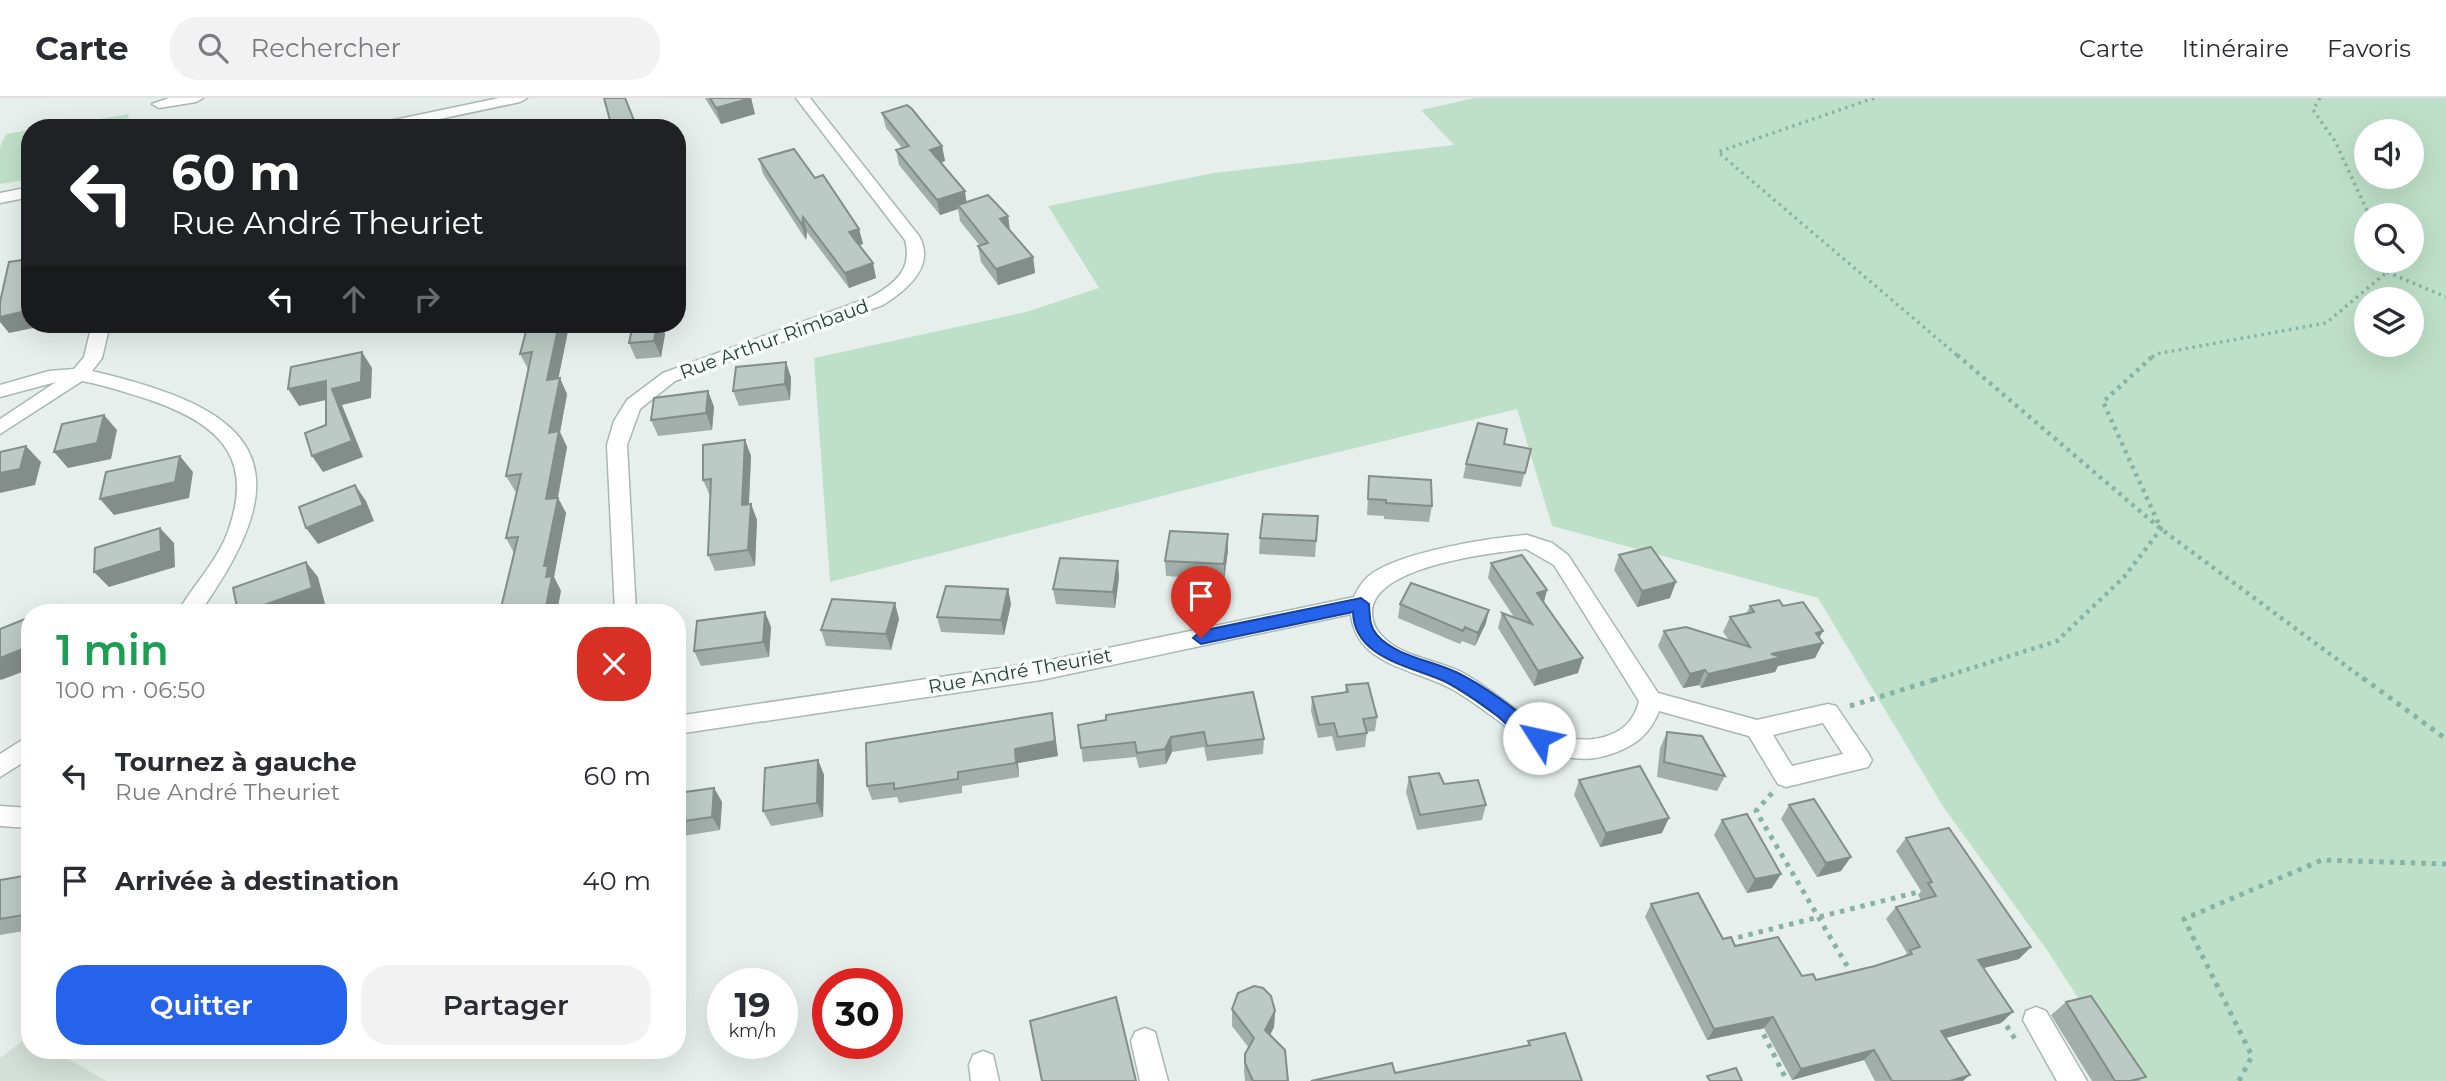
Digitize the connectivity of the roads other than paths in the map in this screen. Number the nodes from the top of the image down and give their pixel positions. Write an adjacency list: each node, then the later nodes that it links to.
1 (196, 98): 5 (street)
2 (520, 98): 4 (street)
3 (803, 98): 14 (street, Rue Arthur Rimbaud)
4 (484, 102): 6 (street)
5 (159, 104)
6 (413, 119)
7 (21, 194): 8 (street)
8 (0, 198)
9 (99, 333): 10 (street)
10 (79, 375): 11 (street); 12 (street); 13 (street)
11 (0, 391)
12 (0, 428)
13 (195, 604)
14 (625, 604)
15 (1361, 604): 16 (street); 16 (street); 17 (street, Rue André Theuriet)
16 (1650, 700): 18 (street)
17 (686, 723)
18 (1756, 729): 18 (street)
19 (21, 752): 20 (street)
20 (0, 767)
21 (0, 816): 22 (street)
22 (21, 817)
23 (2036, 1020): 26 (street)
24 (1145, 1041): 25 (street)
25 (1154, 1081)
26 (2073, 1081)

